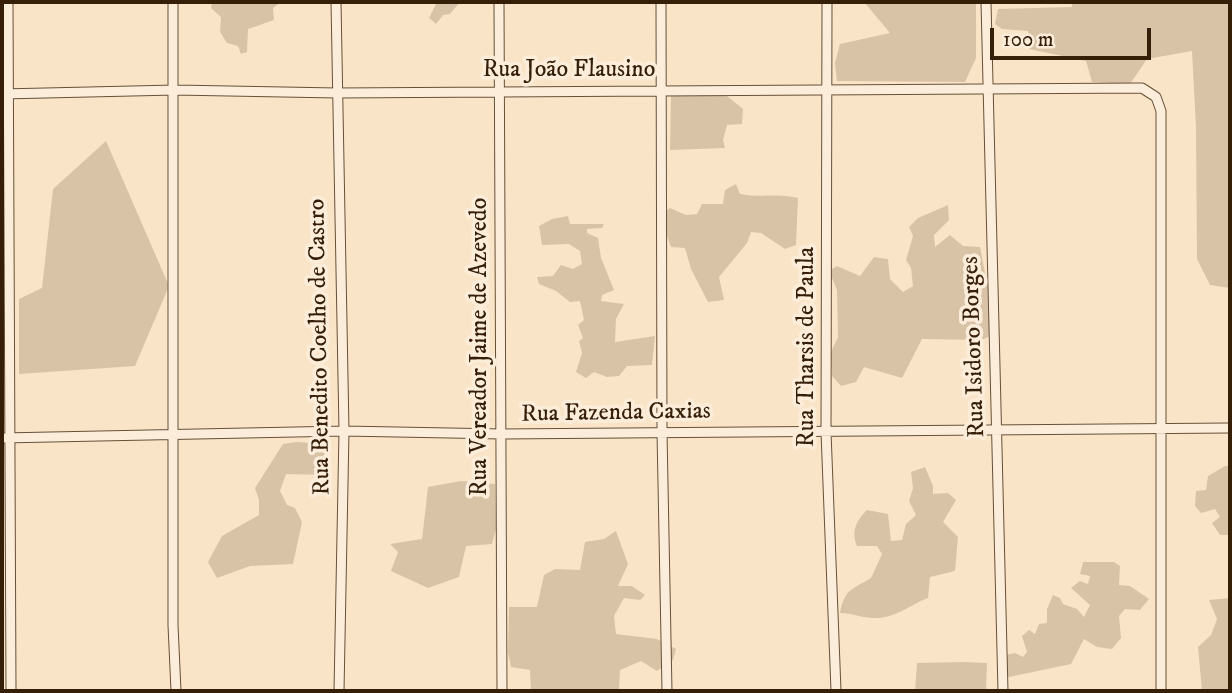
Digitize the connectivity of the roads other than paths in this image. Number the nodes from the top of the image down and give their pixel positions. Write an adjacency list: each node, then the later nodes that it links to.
1 (8, 2): 14 (street)
2 (173, 2): 10 (street)
3 (336, 2): 13 (street, Rua Benedito Coelho de Castro)
4 (499, 2): 11 (street, Rua Vereador Jaime de Azevedo)
5 (661, 2): 12 (street)
6 (827, 2): 9 (street, Rua Tharsis de Paula)
7 (986, 2): 8 (street, Rua Isidoro Borges)
8 (986, 87): 9 (street, Rua João Flausino); 16 (street, Rua Isidoro Borges); 17 (street, Rua João Flausino)
9 (828, 88): 12 (street, Rua João Flausino); 20 (street, Rua Tharsis de Paula)
10 (175, 90): 13 (street, Rua João Flausino); 14 (street, Rua João Flausino); 22 (street)
11 (500, 90): 12 (street, Rua João Flausino); 13 (street, Rua João Flausino); 21 (street, Rua Vereador Jaime de Azevedo)
12 (662, 90): 19 (street)
13 (337, 93): 18 (street, Rua Benedito Coelho de Castro)
14 (6, 94): 23 (street)
15 (1230, 428): 17 (street, Rua Fazenda Caxias)
16 (997, 429): 17 (street, Rua Fazenda Caxias); 20 (street, Rua Fazenda Caxias); 30 (street, Rua Isidoro Borges)
17 (1160, 429): 31 (street)
18 (344, 432): 21 (street, Rua Fazenda Caxias); 22 (street, Rua Fazenda Caxias); 26 (street, Rua Benedito Coelho de Castro)
19 (662, 432): 20 (street, Rua Fazenda Caxias); 21 (street, Rua Fazenda Caxias); 28 (street)
20 (826, 432): 29 (street, Rua Tharsis de Paula)
21 (502, 434): 27 (street, Rua Vereador Jaime de Azevedo)
22 (174, 436): 23 (street, Rua Fazenda Caxias); 25 (street)
23 (6, 438): 24 (street)
24 (11, 691)
25 (176, 691)
26 (339, 691)
27 (502, 691)
28 (667, 691)
29 (836, 691)
30 (1003, 691)
31 (1161, 691)

